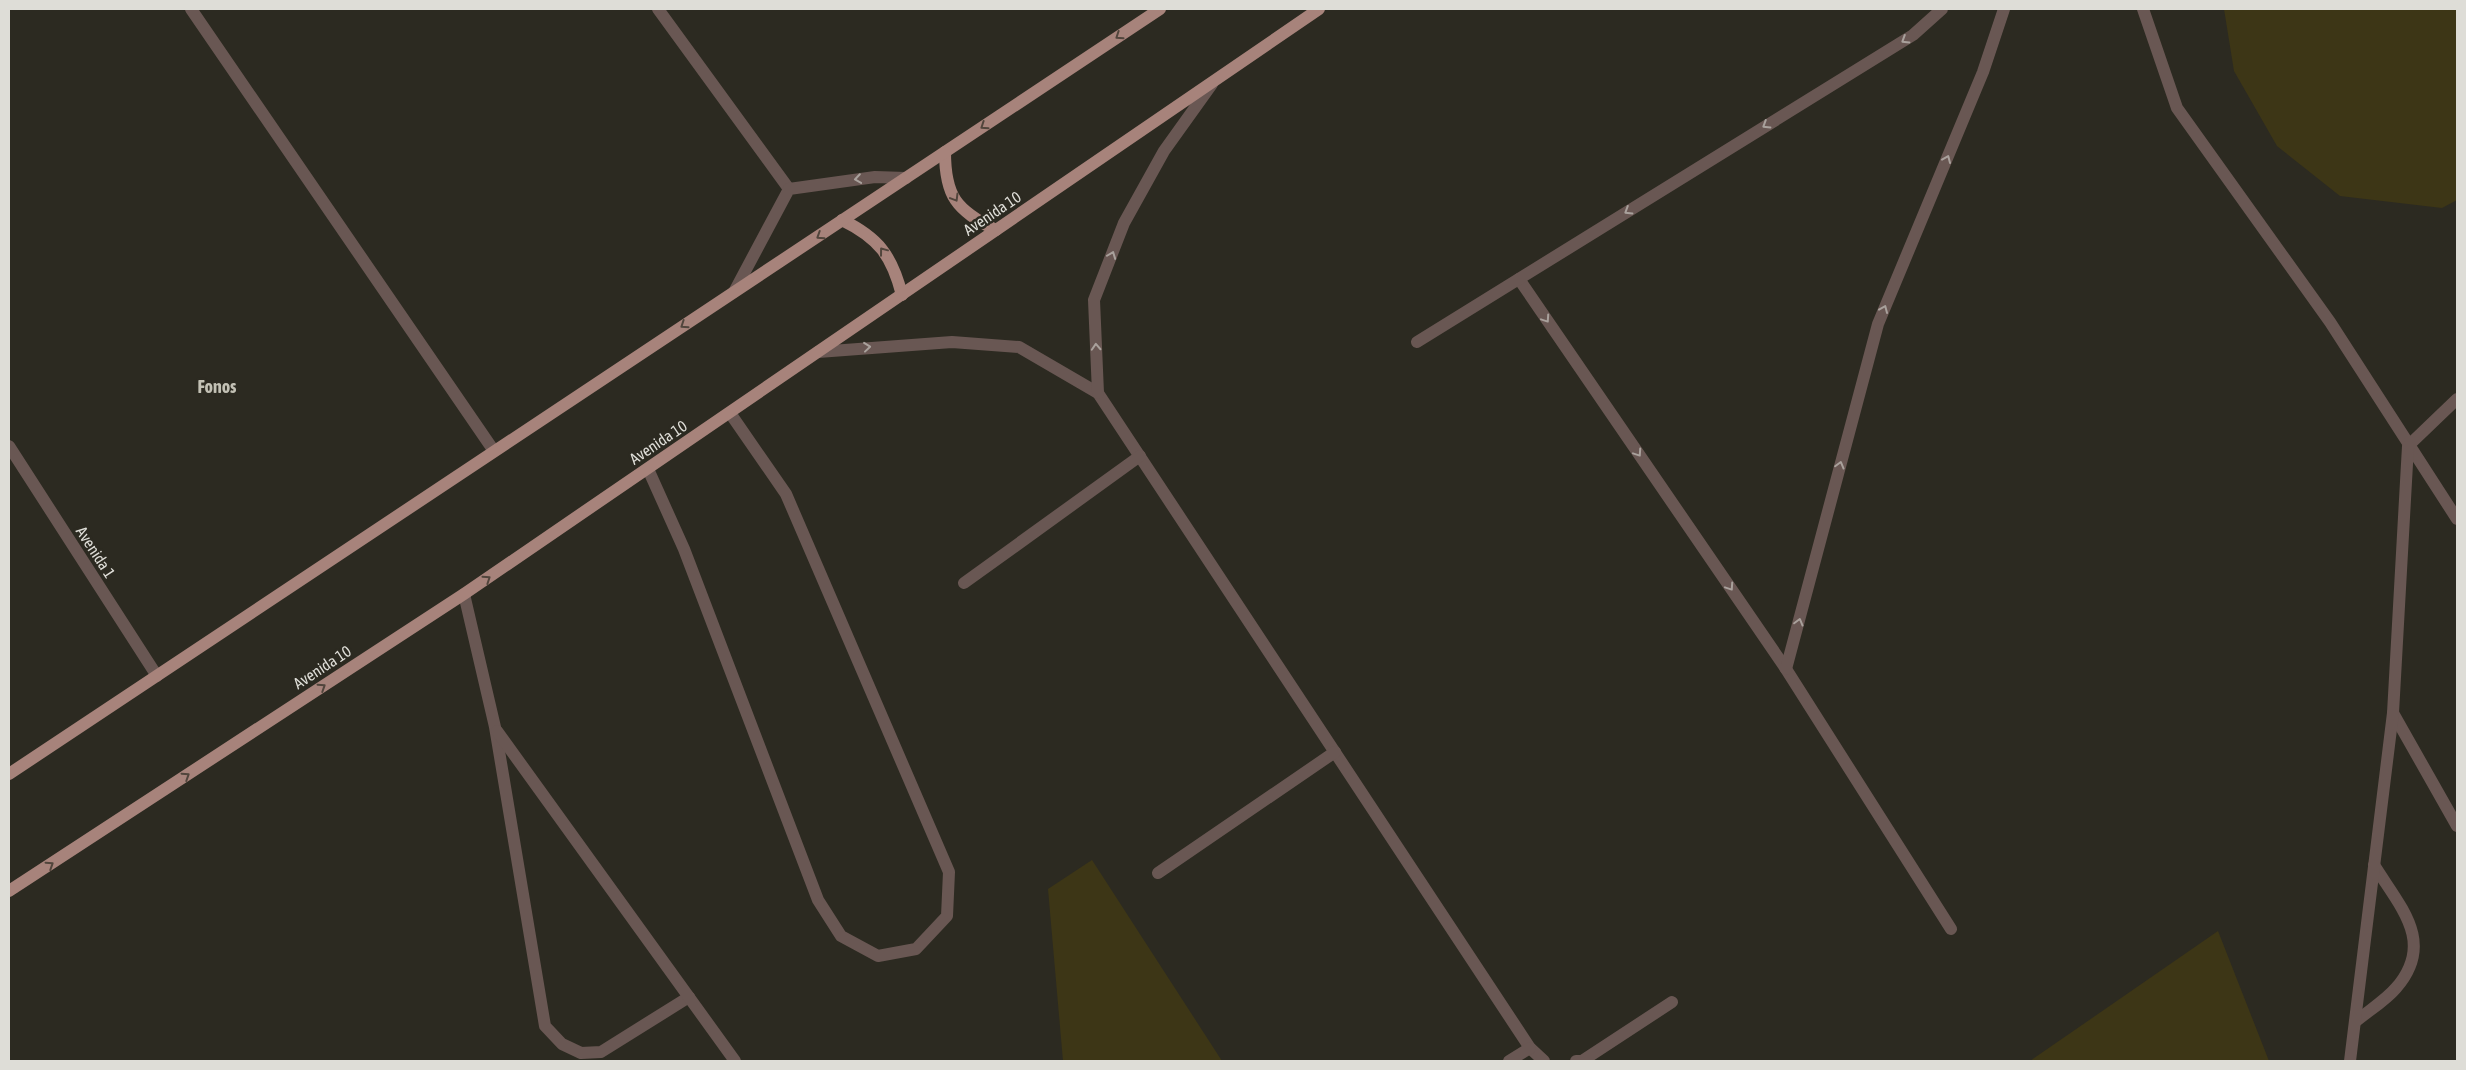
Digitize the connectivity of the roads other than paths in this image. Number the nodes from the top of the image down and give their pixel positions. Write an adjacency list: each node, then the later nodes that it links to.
1 (191, 9): 24 (street)
2 (658, 9): 11 (street)
3 (1160, 9): 9 (main road, one-way to 9)
4 (1319, 9): 8 (main road, Avenida 10)
5 (1942, 9): 14 (street, one-way to 14)
6 (2004, 9): 30 (street, one-way to 6)
7 (2143, 9): 23 (street)
8 (1212, 84): 13 (main road, Avenida 10); 19 (street, one-way to 8)
9 (945, 152): 10 (main road); 13 (main road, one-way to 13)
10 (906, 178): 11 (street, one-way to 11); 12 (main road)
11 (789, 189): 15 (street)
12 (842, 220): 15 (main road, one-way to 15); 16 (main road, one-way to 12)
13 (996, 230): 16 (main road, Avenida 10)
14 (1519, 278): 17 (street); 30 (street, one-way to 30)
15 (734, 292): 24 (main road, one-way to 24)
16 (902, 295): 18 (main road, Avenida 10)
17 (1417, 342)
18 (818, 352): 19 (street, one-way to 19); 21 (main road, Avenida 10)
19 (1098, 393): 25 (street)
20 (2457, 399): 23 (street)
21 (730, 413): 26 (main road, Avenida 10); 26 (street)
22 (9, 446): 31 (street, Avenida 1)
23 (2408, 446): 27 (street); 32 (street)
24 (494, 451): 31 (main road)
25 (1140, 456): 28 (street); 34 (street)
26 (648, 468): 29 (main road, Avenida 10, one-way to 26)
27 (2457, 519)
28 (964, 583)
29 (464, 594): 33 (street); 39 (main road, Avenida 10, one-way to 29)
30 (1786, 669): 40 (street)
31 (157, 676): 35 (main road)
32 (2392, 713): 36 (street); 37 (street)
33 (495, 728): 41 (street); 41 (street)
34 (1335, 752): 38 (street); 44 (street)
35 (9, 774)
36 (2457, 826)
37 (2374, 865): 43 (street); 43 (street)
38 (1158, 873)
39 (9, 891)
40 (1950, 929)
41 (689, 997): 45 (street)
42 (1672, 1002): 48 (street)
43 (2354, 1022): 49 (street)
44 (1530, 1048): 46 (street); 47 (street)
45 (735, 1061)
46 (1509, 1061)
47 (1544, 1061)
48 (1576, 1061)
49 (2350, 1061)

